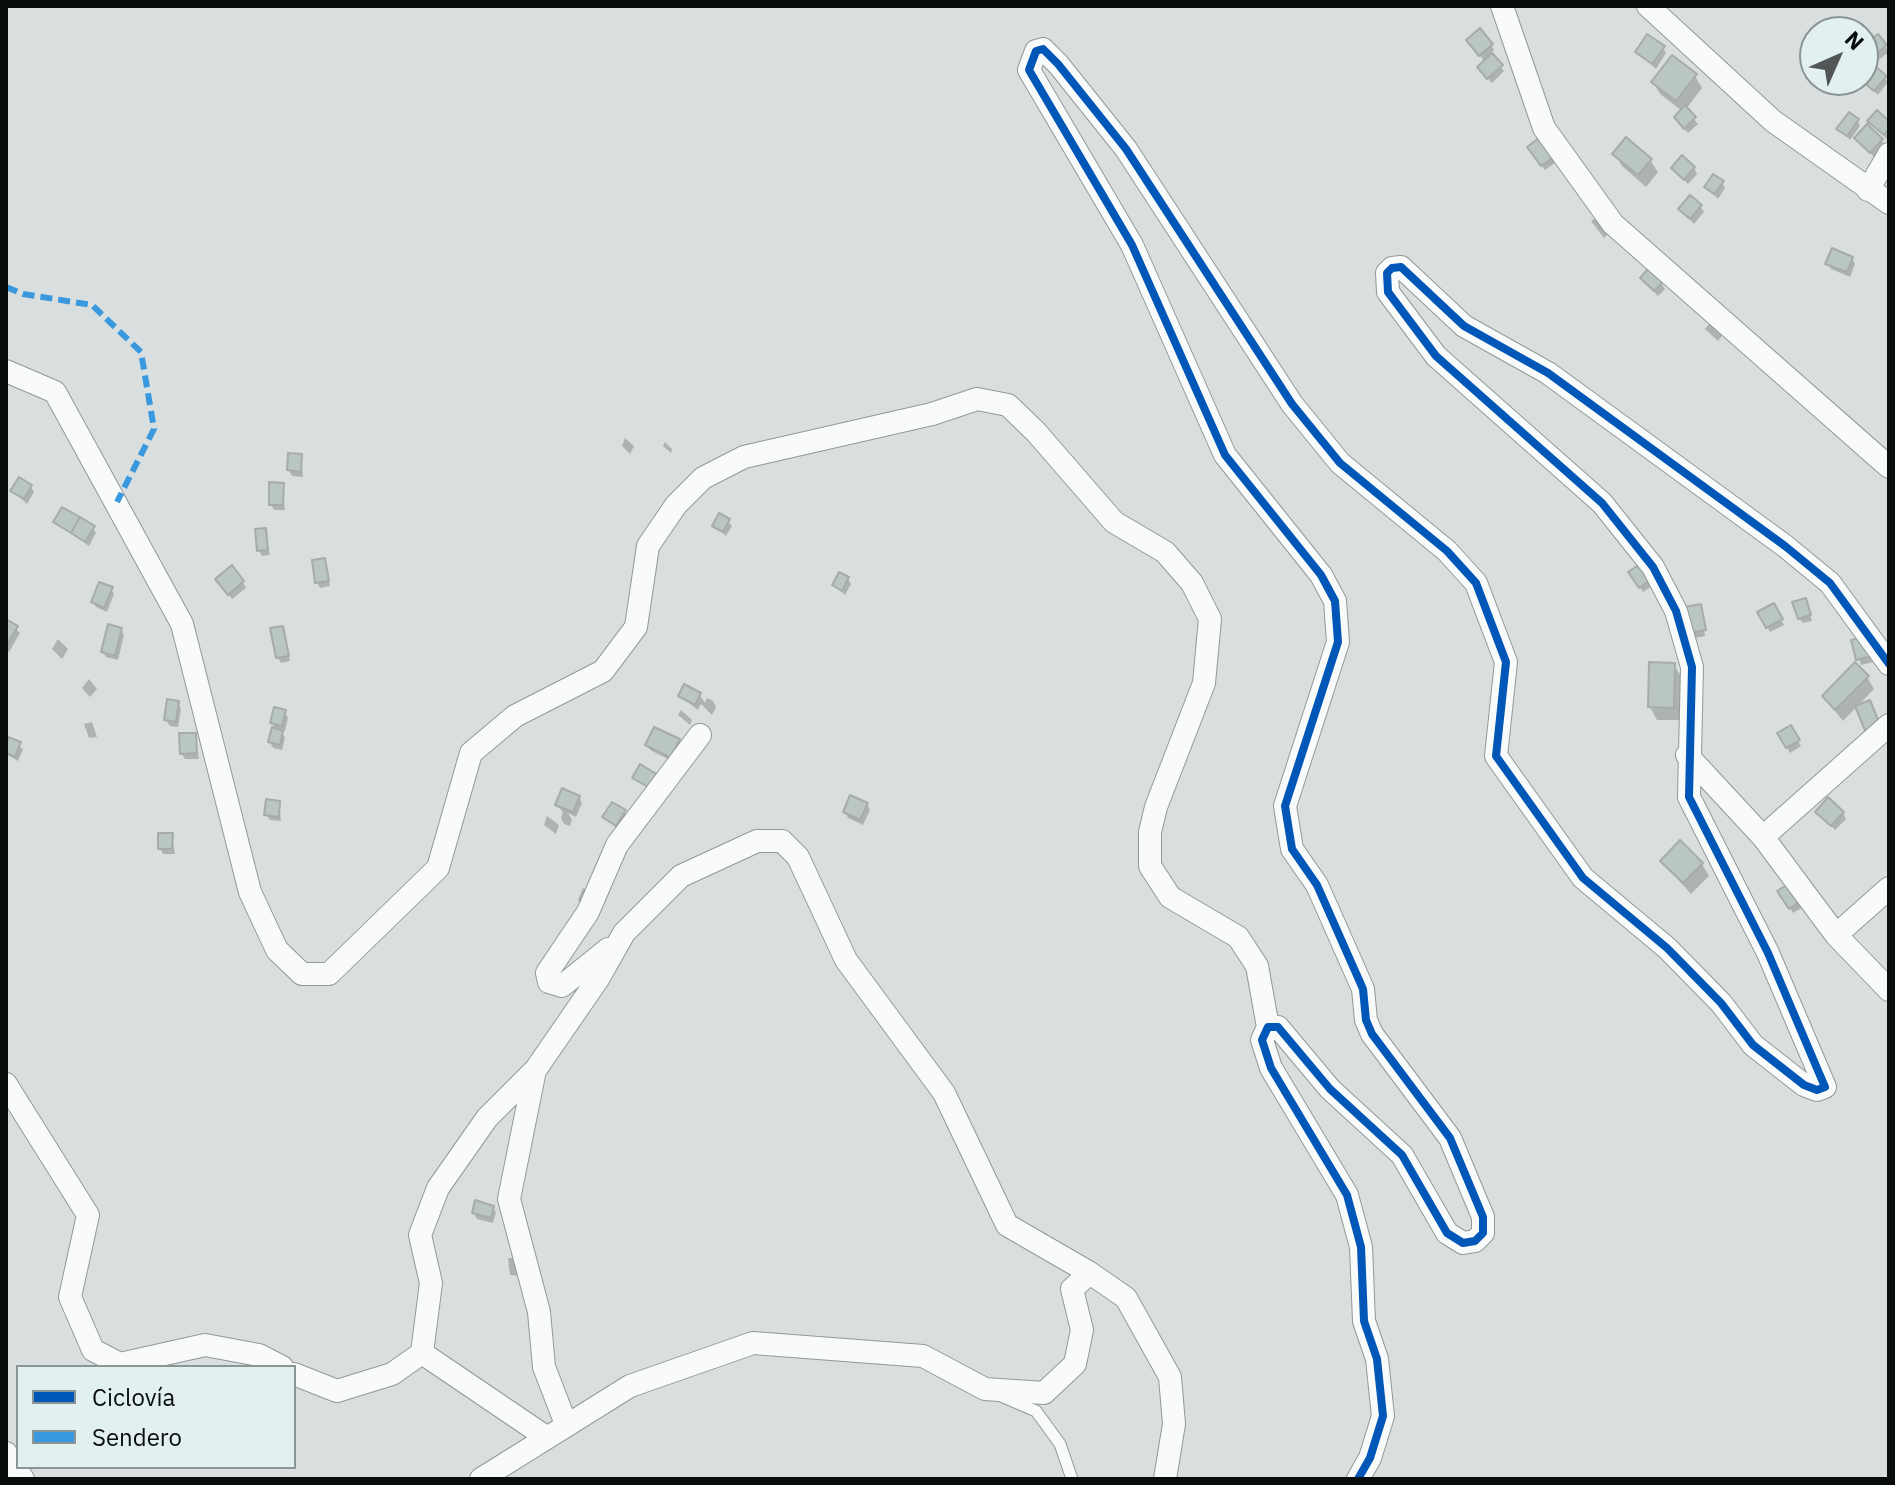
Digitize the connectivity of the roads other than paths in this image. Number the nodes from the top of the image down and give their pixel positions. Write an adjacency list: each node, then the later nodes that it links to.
1 (1502, 6): 7 (street)
2 (1648, 6): 4 (street)
3 (1889, 154): 4 (street)
4 (1868, 190): 5 (street)
5 (1889, 203)
6 (6, 371): 17 (street)
7 (1889, 467)
8 (1889, 664): 11 (street)
9 (1889, 725): 12 (street)
10 (700, 735): 14 (street)
11 (1687, 755): 12 (street); 17 (street)
12 (1763, 837): 15 (street)
13 (1889, 888): 15 (street)
14 (624, 933): 18 (street); 20 (street)
15 (1836, 935): 16 (street)
16 (1889, 990)
17 (1268, 1027): 30 (street)
18 (536, 1069): 21 (street); 25 (street)
19 (6, 1084): 22 (street)
20 (1090, 1273): 24 (street); 29 (street)
21 (422, 1353): 23 (street); 26 (street)
22 (278, 1365)
23 (296, 1375)
24 (985, 1389): 25 (street); 28 (lane)
25 (566, 1424): 26 (street)
26 (546, 1437): 27 (street)
27 (481, 1479)
28 (1072, 1479)
29 (1165, 1479)
30 (1358, 1479)

